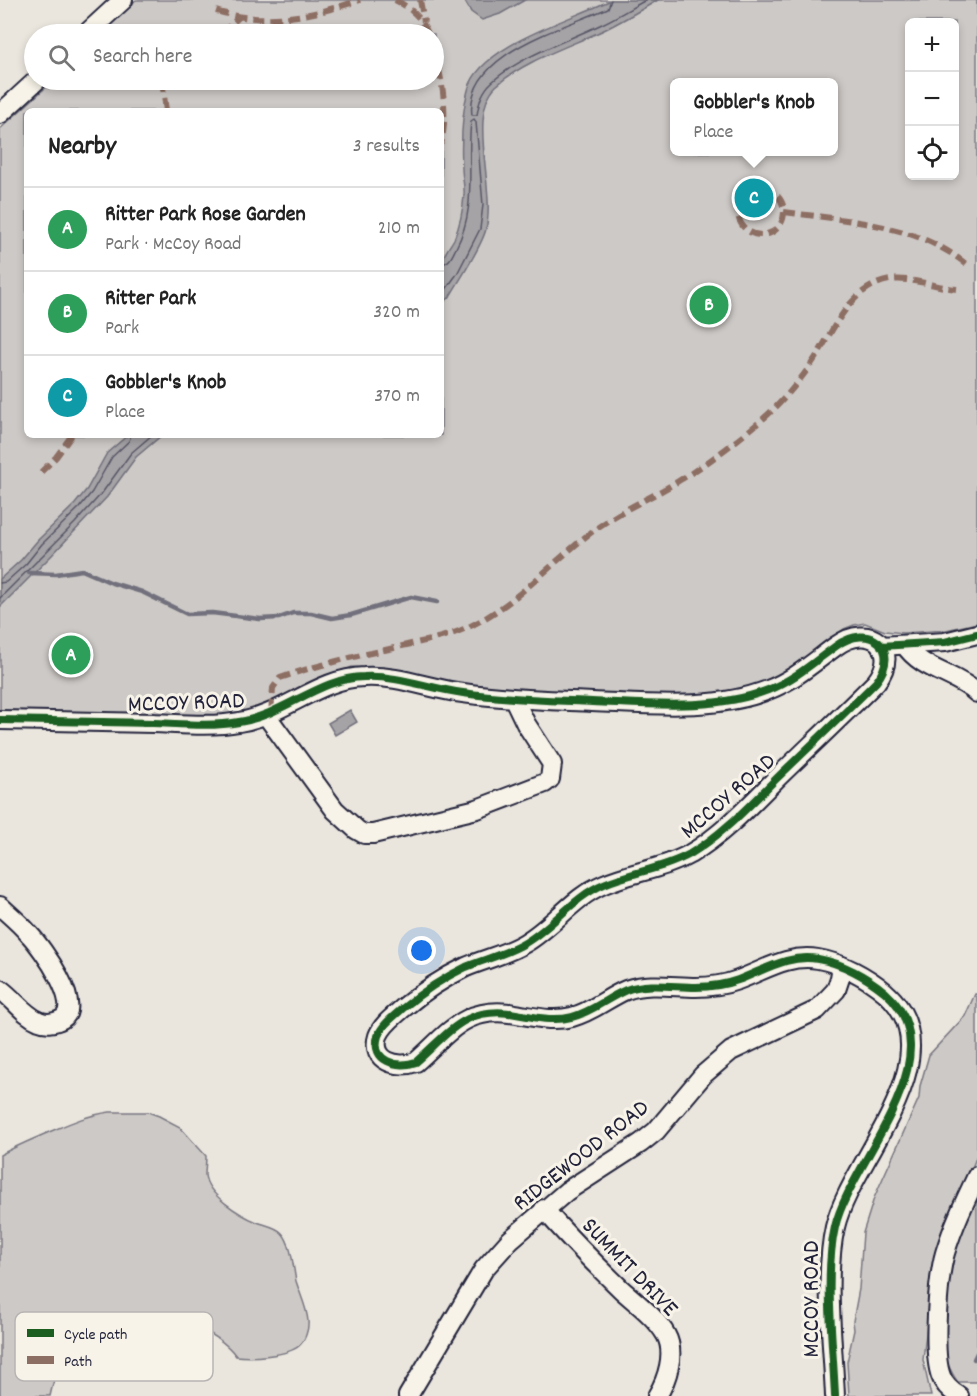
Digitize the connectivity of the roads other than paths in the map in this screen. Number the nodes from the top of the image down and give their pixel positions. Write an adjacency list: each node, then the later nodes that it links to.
1 (123, 0): 2 (street)
2 (97, 24)
3 (26, 90): 4 (street)
4 (0, 114)
5 (977, 634): 6 (street)
6 (905, 645): 7 (street); 8 (street)
7 (881, 646): 9 (street, MCCOY ROAD); 13 (street, MCCOY ROAD)
8 (977, 693)
9 (514, 699): 10 (street, MCCOY ROAD); 10 (street)
10 (266, 715): 11 (street, MCCOY ROAD)
11 (0, 720)
12 (0, 906): 14 (street)
13 (842, 966): 16 (street, RIDGEWOOD ROAD); 19 (street, MCCOY ROAD)
14 (0, 989)
15 (977, 1176): 20 (street)
16 (544, 1209): 17 (street, RIDGEWOOD ROAD); 18 (street, SUMMIT DRIVE)
17 (408, 1396)
18 (657, 1396)
19 (835, 1396)
20 (959, 1396)

